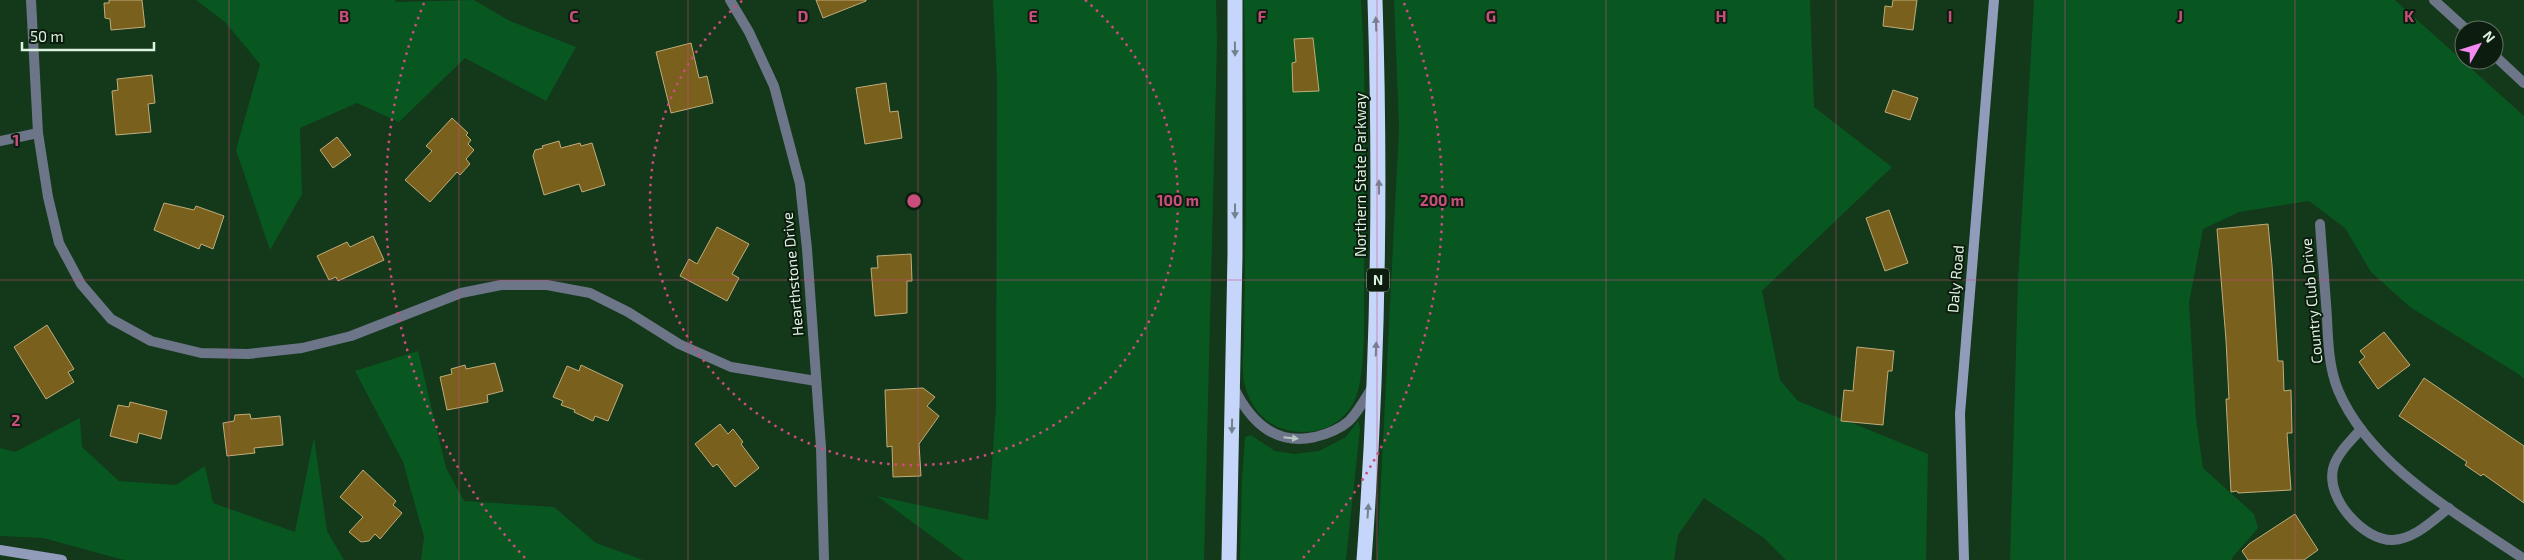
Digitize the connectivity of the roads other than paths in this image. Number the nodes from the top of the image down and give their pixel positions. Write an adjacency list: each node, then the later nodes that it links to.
1 (31, 0): 10 (street)
2 (730, 0): 13 (street, Hearthstone Drive)
3 (1235, 0): 15 (highway, one-way to 15)
4 (1375, 0): 14 (highway, Northern State Parkway / N, one-way to 4)
5 (1994, 0): 24 (main road, Daly Road)
6 (2434, 0): 7 (street)
7 (2456, 20)
8 (2504, 64): 9 (street)
9 (2524, 83)
10 (38, 133): 11 (street); 13 (street)
11 (0, 141)
12 (2320, 224): 16 (street, Country Club Drive)
13 (816, 381): 21 (street, Hearthstone Drive)
14 (1375, 383): 15 (street, one-way to 14); 23 (highway, Northern State Parkway / N, one-way to 14)
15 (1233, 385): 22 (highway, one-way to 22)
16 (2361, 429): 17 (street, Country Club Drive); 17 (street)
17 (2449, 508): 19 (street, Country Club Drive)
18 (0, 550): 20 (main road)
19 (2524, 559)
20 (62, 560)
21 (824, 560)
22 (1229, 560)
23 (1364, 560)
24 (1964, 560)

